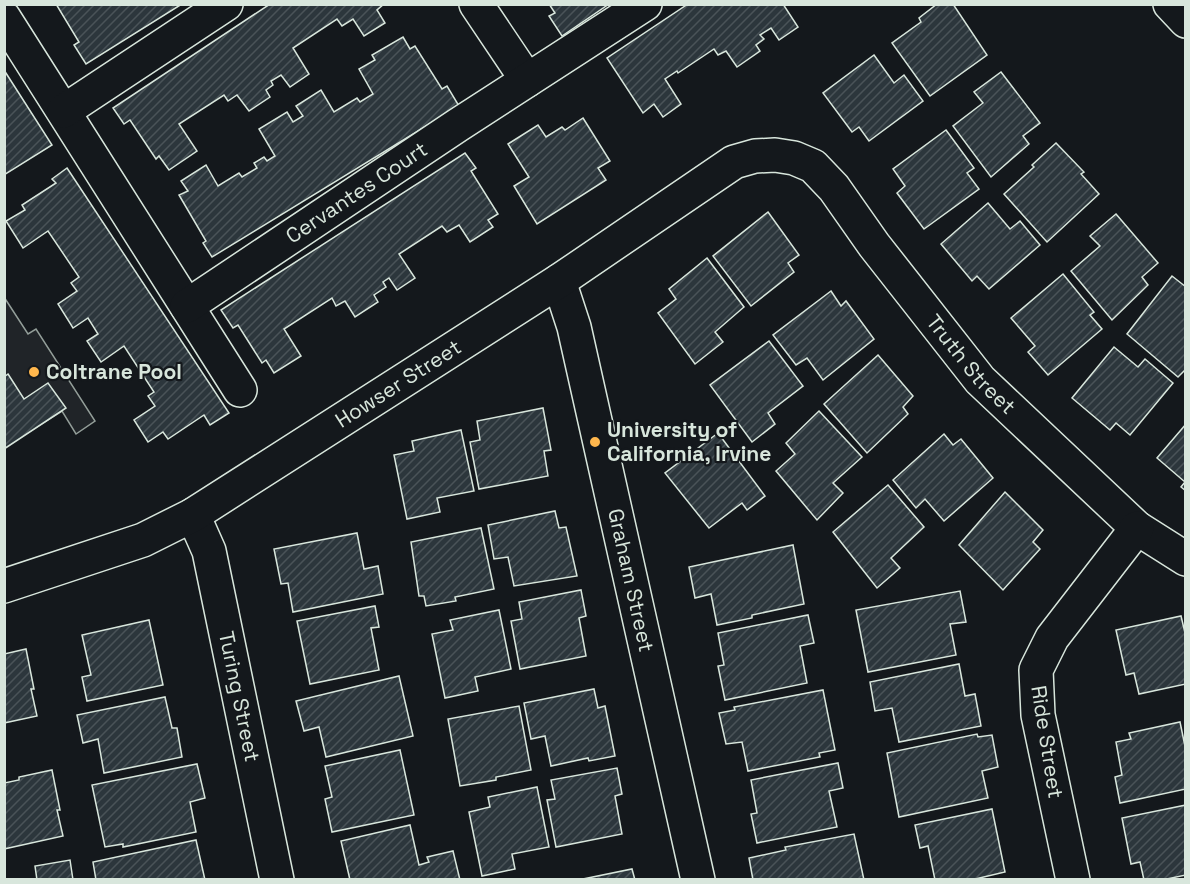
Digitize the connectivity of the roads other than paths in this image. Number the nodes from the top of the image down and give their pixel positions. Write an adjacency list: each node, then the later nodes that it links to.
1 (226, 4): 8 (street)
2 (476, 4): 7 (street)
3 (645, 4): 7 (street, Cervantes Court)
4 (1170, 4): 6 (street)
5 (4, 18): 8 (street)
6 (1185, 21)
7 (527, 80): 11 (street, Cervantes Court)
8 (64, 111): 11 (street)
9 (775, 155): 10 (street, Howser Street); 14 (street, Truth Street)
10 (559, 281): 13 (street, Howser Street); 18 (street, Graham Street)
11 (187, 306): 12 (street)
12 (240, 390)
13 (193, 515): 16 (street, Howser Street); 17 (street, Turing Street)
14 (1137, 528): 15 (street, Truth Street); 19 (street, Ride Street)
15 (1185, 560)
16 (4, 586)
17 (277, 879)
18 (698, 879)
19 (1073, 879)

